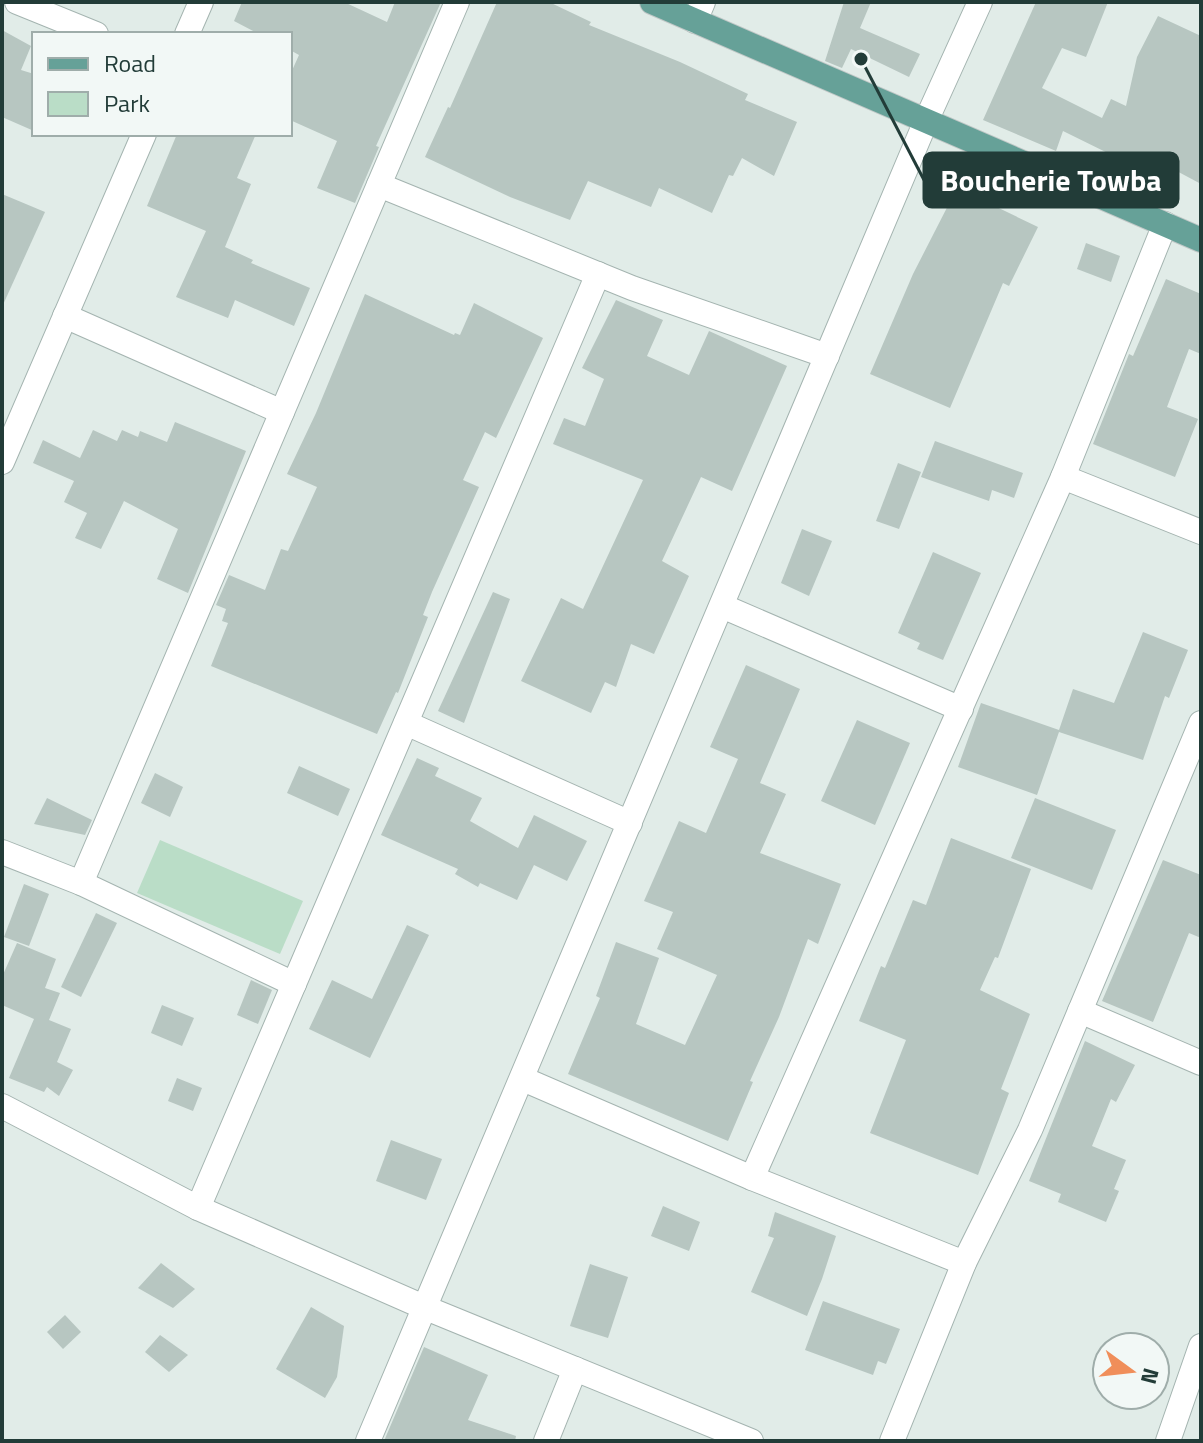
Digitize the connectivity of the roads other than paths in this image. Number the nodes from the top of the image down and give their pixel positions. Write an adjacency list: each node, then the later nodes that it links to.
1 (17, 2): 7 (street)
2 (201, 2): 8 (street)
3 (457, 2): 11 (street)
4 (652, 2): 6 (main road)
5 (980, 2): 9 (street)
6 (699, 11): 9 (main road)
7 (91, 32)
8 (188, 32)
9 (926, 121): 12 (main road); 16 (street)
10 (143, 136): 15 (street)
11 (379, 185): 14 (street); 17 (street)
12 (1165, 224): 13 (main road); 19 (street)
13 (1201, 240)
14 (598, 274): 16 (street); 23 (street)
15 (65, 316): 17 (street); 18 (street)
16 (827, 356): 21 (street)
17 (282, 412): 27 (street)
18 (2, 462)
19 (1063, 477): 20 (street); 22 (street)
20 (1201, 532)
21 (722, 606): 22 (street); 25 (street)
22 (961, 709): 33 (street)
23 (406, 723): 25 (street); 28 (street)
24 (1201, 723): 29 (street)
25 (630, 823): 31 (street)
26 (2, 852): 27 (street)
27 (81, 883): 28 (street)
28 (294, 984): 34 (street)
29 (1080, 1011): 30 (street); 35 (street)
30 (1201, 1063)
31 (523, 1079): 33 (street); 36 (street)
32 (2, 1106): 34 (street)
33 (752, 1178): 35 (street)
34 (198, 1208): 36 (street)
35 (964, 1263): 43 (street)
36 (426, 1308): 38 (street); 40 (street)
37 (1199, 1358): 44 (street)
38 (575, 1369): 39 (street); 41 (street)
39 (708, 1434): 42 (street)
40 (368, 1441)
41 (546, 1441)
42 (751, 1441)
43 (892, 1441)
44 (1168, 1441)

